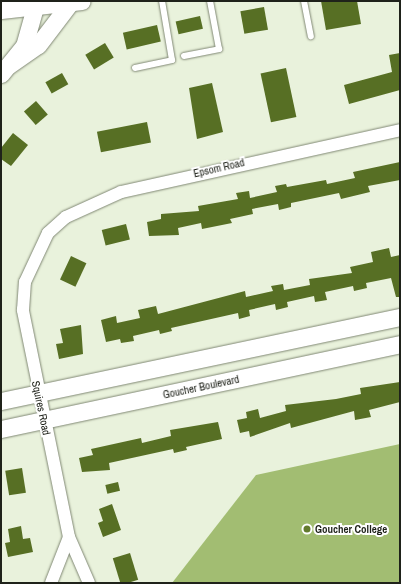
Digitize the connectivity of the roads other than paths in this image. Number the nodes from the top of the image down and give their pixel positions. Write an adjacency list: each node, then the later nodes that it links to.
1 (162, 1): 9 (lane)
2 (210, 1): 8 (lane)
3 (304, 1): 7 (lane)
4 (76, 2): 5 (main road); 10 (main road)
5 (35, 4): 6 (main road); 10 (main road)
6 (1, 10)
7 (311, 36)
8 (184, 56)
9 (135, 68)
10 (5, 70)
11 (400, 130): 12 (street, Epsom Road)
12 (48, 233): 15 (street, Squires Road)
13 (400, 317): 15 (main road)
14 (400, 344): 17 (main road, Goucher Boulevard)
15 (38, 394): 16 (main road); 17 (street, Squires Road)
16 (1, 401)
17 (44, 420): 18 (main road, Goucher Boulevard); 19 (street, Squires Road)
18 (1, 429)
19 (69, 537): 20 (street); 21 (street, Squires Road)
20 (51, 583)
21 (89, 583)

